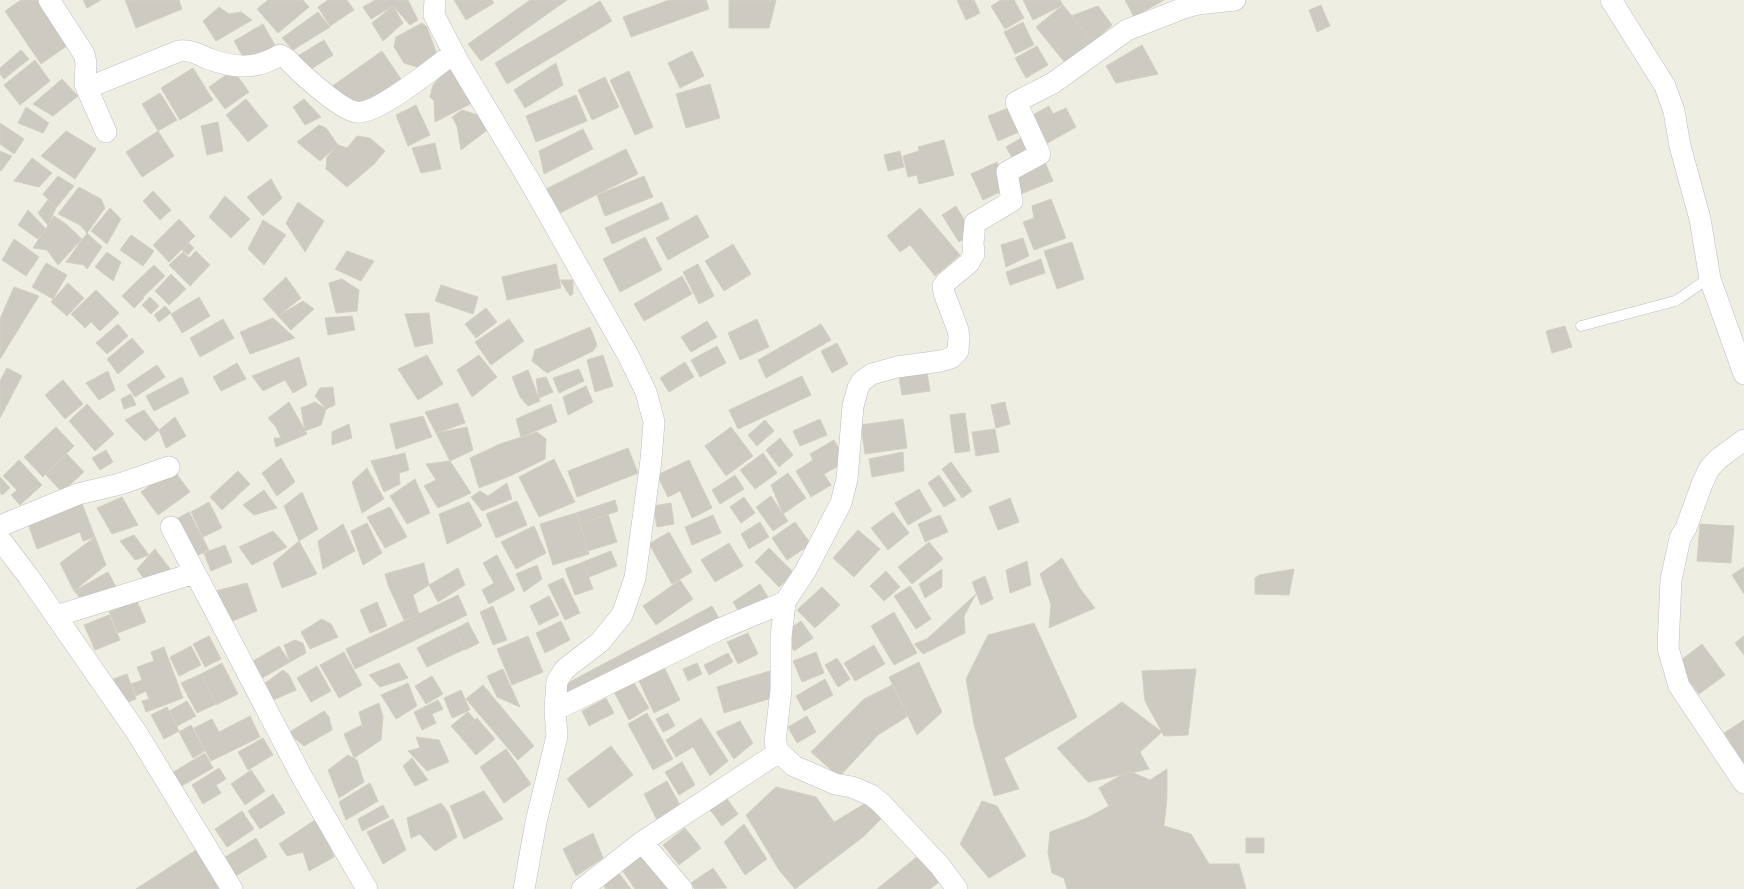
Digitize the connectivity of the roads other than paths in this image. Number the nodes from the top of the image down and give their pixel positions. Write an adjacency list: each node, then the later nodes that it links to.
1 (49, 0): 6 (street)
2 (435, 0): 5 (street)
3 (1235, 0): 17 (street)
4 (1611, 0): 8 (street)
5 (454, 53): 6 (street); 19 (street)
6 (87, 88): 7 (street)
7 (106, 132)
8 (1710, 279): 9 (lane); 10 (street)
9 (1581, 326)
10 (1744, 374)
11 (1744, 440): 21 (street)
12 (169, 467): 13 (street)
13 (0, 526)
14 (171, 527): 16 (street)
15 (0, 539): 18 (street)
16 (195, 573): 18 (street); 24 (street)
17 (785, 602): 19 (street); 20 (street)
18 (56, 616): 23 (street)
19 (555, 710): 25 (street)
20 (778, 752): 22 (street); 28 (street)
21 (1744, 782)
22 (642, 842): 26 (street); 27 (street)
23 (232, 889)
24 (367, 889)
25 (524, 889)
26 (582, 889)
27 (682, 889)
28 (957, 889)

